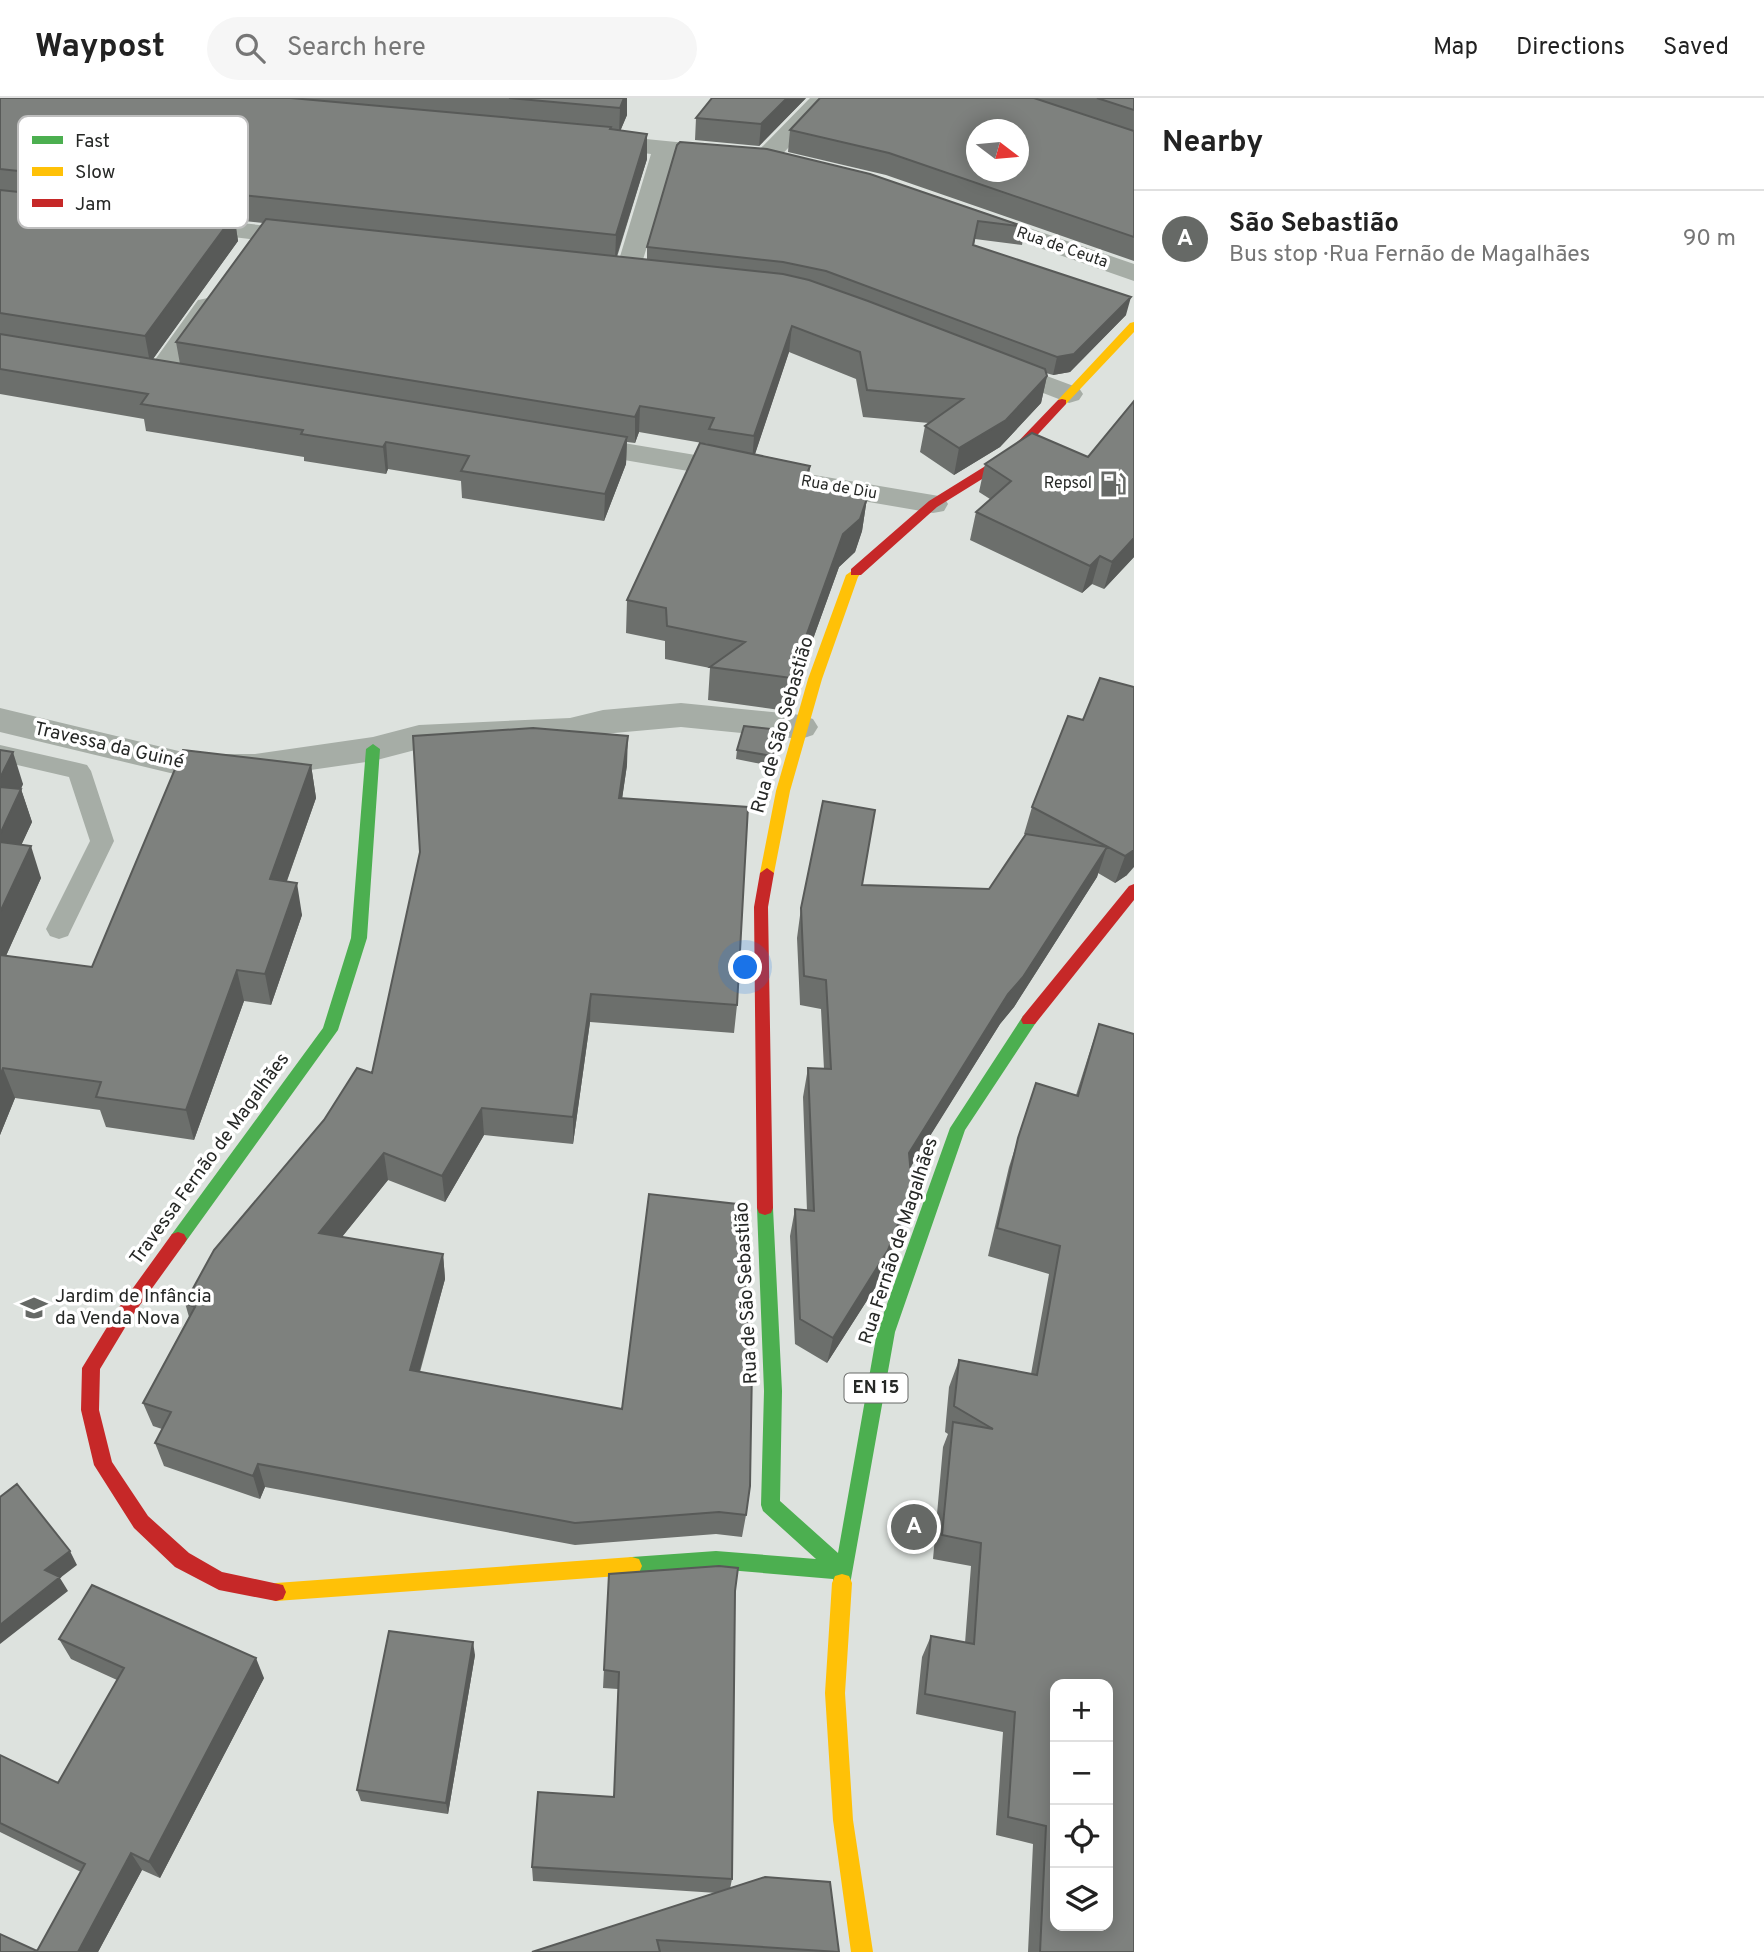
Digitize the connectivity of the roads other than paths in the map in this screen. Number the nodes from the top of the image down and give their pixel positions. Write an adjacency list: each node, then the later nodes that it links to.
1 (822, 98): 4 (street)
2 (570, 139): 3 (street)
3 (665, 148): 4 (street); 11 (street)
4 (766, 157): 5 (street)
5 (790, 163)
6 (953, 210): 12 (street, Rua de Ceuta)
7 (212, 228): 8 (street)
8 (261, 233): 9 (street); 10 (street)
9 (329, 240)
10 (243, 258)
11 (601, 271)
12 (1134, 273)
13 (227, 280): 16 (street)
14 (1134, 325): 17 (street, Rua de São Sebastião)
15 (979, 358): 17 (street)
16 (161, 375)
17 (1069, 394): 19 (street, Rua de São Sebastião)
18 (545, 439): 19 (street, Rua de Diu)
19 (933, 504): 21 (street, Rua de São Sebastião)
20 (0, 720): 22 (street, Travessa da Guiné)
21 (801, 727): 22 (street, Travessa da Guiné); 26 (street, Rua de São Sebastião)
22 (373, 750): 26 (street, Travessa Fernão de Magalhães)
23 (0, 753): 25 (lane)
24 (1134, 890): 26 (street, Rua Fernão de Magalhães / EN 15)
25 (59, 929)
26 (843, 1571): 27 (street, Rua Fernão de Magalhães / EN 15)
27 (862, 1952)

